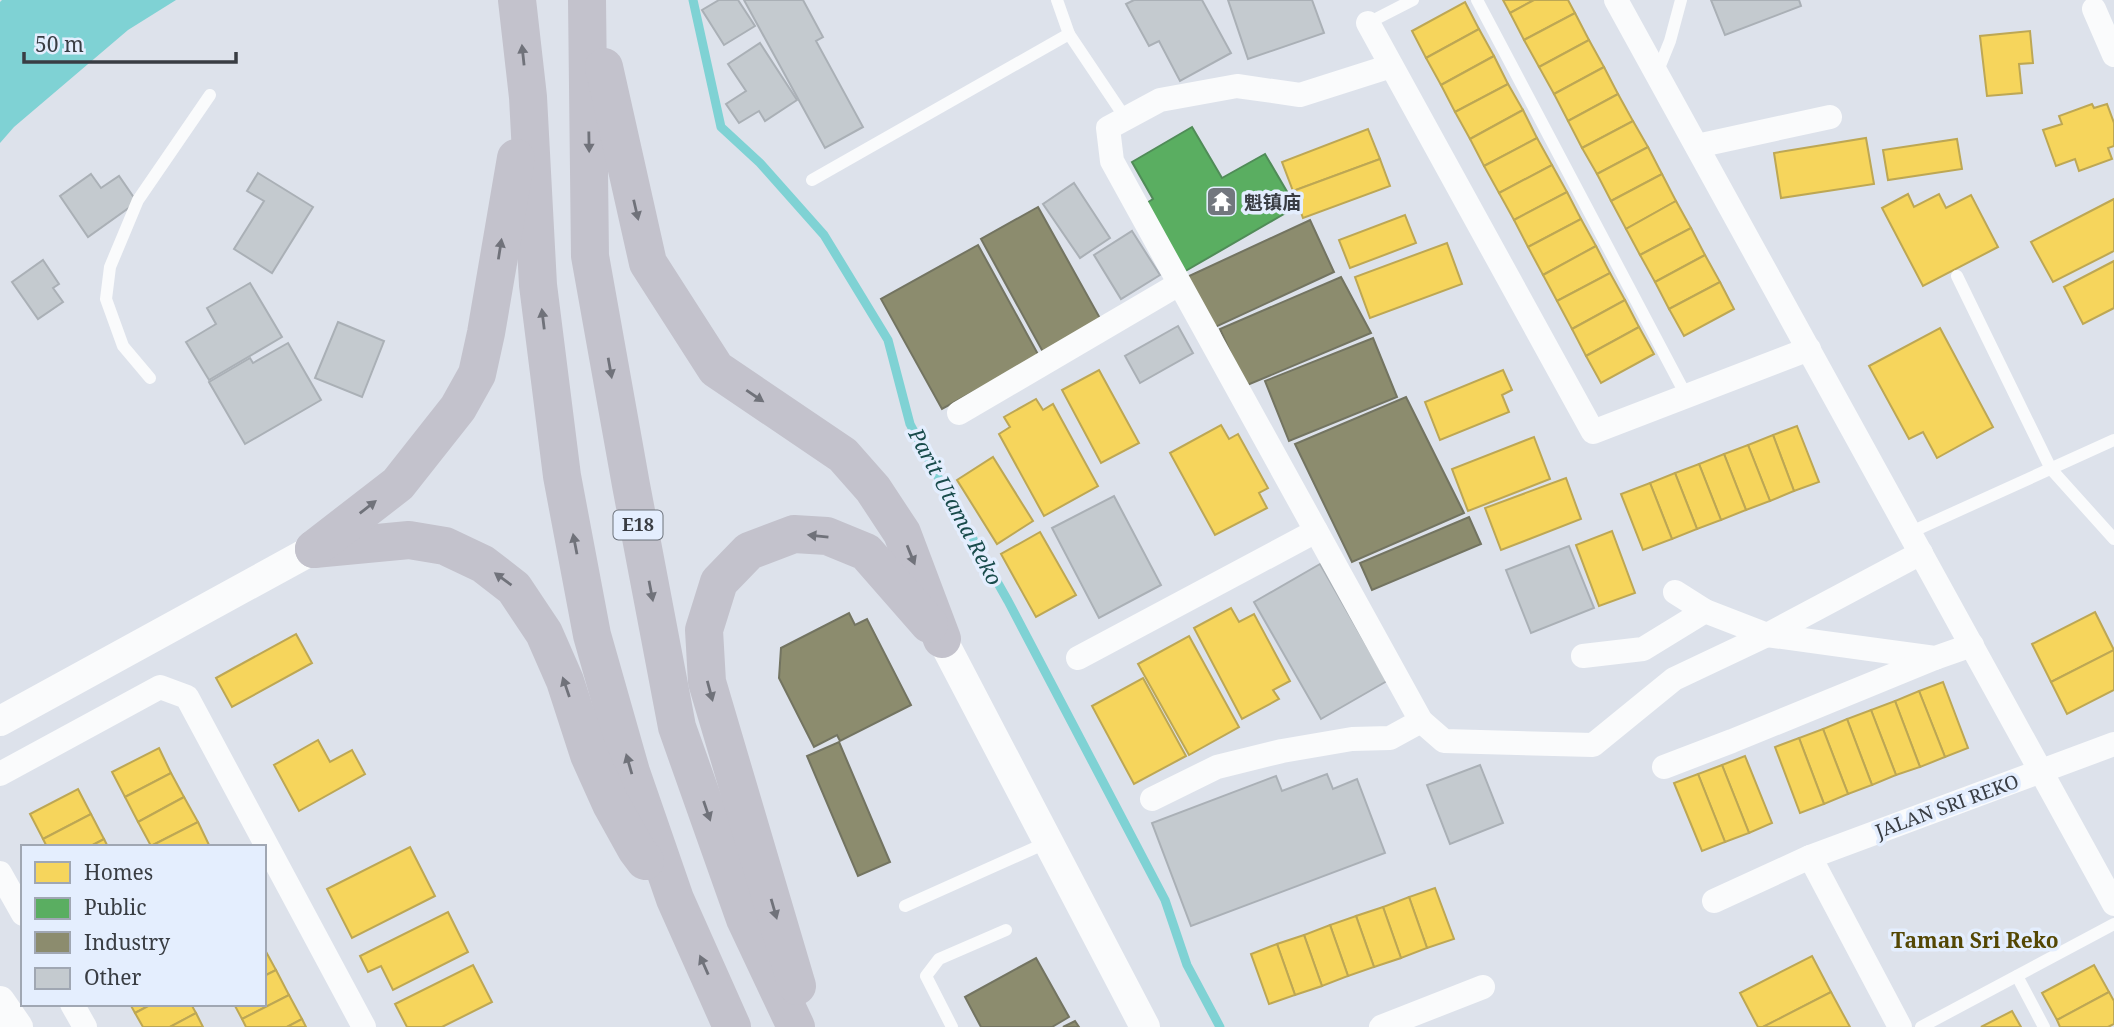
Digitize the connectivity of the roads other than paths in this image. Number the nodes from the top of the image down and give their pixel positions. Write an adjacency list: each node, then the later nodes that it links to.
1 (589, 0): 35 (highway, one-way to 35); 65 (highway, E18, one-way to 65)
2 (1056, 0): 10 (lane)
3 (1413, 0): 9 (lane)
4 (1477, 0): 24 (lane)
5 (1616, 0): 13 (street)
6 (1681, 0): 13 (lane)
7 (518, 6): 15 (highway, one-way to 7)
8 (2094, 9): 11 (street)
9 (1368, 23): 12 (street)
10 (1069, 34): 17 (lane); 19 (lane)
11 (2114, 55)
12 (1391, 66): 17 (street); 24 (street)
13 (1657, 73): 18 (street)
14 (210, 95): 23 (lane)
15 (528, 97): 31 (highway, one-way to 15); 50 (highway, one-way to 15)
16 (1830, 117): 18 (street)
17 (1126, 118): 21 (street)
18 (1697, 146): 22 (street)
19 (812, 180)
20 (1957, 276): 27 (lane)
21 (1180, 284): 25 (street); 28 (street)
22 (1809, 349): 24 (street); 30 (street)
23 (150, 378)
24 (1687, 397)
25 (959, 413)
26 (2114, 440): 27 (lane)
27 (2051, 469): 29 (lane); 30 (lane)
28 (1316, 531): 39 (street); 41 (street)
29 (2114, 539)
30 (1915, 543): 34 (street); 36 (street)
31 (314, 550): 40 (street); 50 (highway, one-way to 31)
32 (1675, 592): 33 (street)
33 (1705, 611): 34 (street); 37 (street)
34 (1767, 635): 38 (street); 41 (street)
35 (942, 639): 47 (street); 66 (highway, one-way to 66)
36 (1972, 645): 38 (street); 44 (street)
37 (1583, 656)
38 (1935, 658): 43 (street)
39 (1078, 659)
40 (0, 721)
41 (1420, 721): 46 (street)
42 (2114, 744): 44 (street)
43 (1664, 767)
44 (2041, 772): 48 (street, JALAN SRI REKO); 52 (street, JALAN SRI REKO)
45 (0, 774): 63 (street)
46 (1152, 799)
47 (1048, 842): 53 (lane); 68 (street)
48 (1810, 857): 51 (street, JALAN SRI REKO); 70 (street)
49 (0, 873): 54 (street)
50 (675, 899): 64 (highway, one-way to 50)
51 (1714, 901)
52 (2114, 904)
53 (905, 906)
54 (21, 910)
55 (2114, 924): 57 (lane)
56 (1006, 930): 67 (lane)
57 (2017, 976): 71 (lane); 72 (lane)
58 (1483, 987): 69 (street)
59 (0, 1001): 61 (street)
60 (73, 1006): 62 (street)
61 (18, 1027)
62 (85, 1027)
63 (364, 1027)
64 (732, 1027)
65 (796, 1027)
66 (809, 1027)
67 (952, 1027)
68 (1145, 1027)
69 (1381, 1027)
70 (1900, 1027)
71 (1921, 1027)
72 (2044, 1027)

